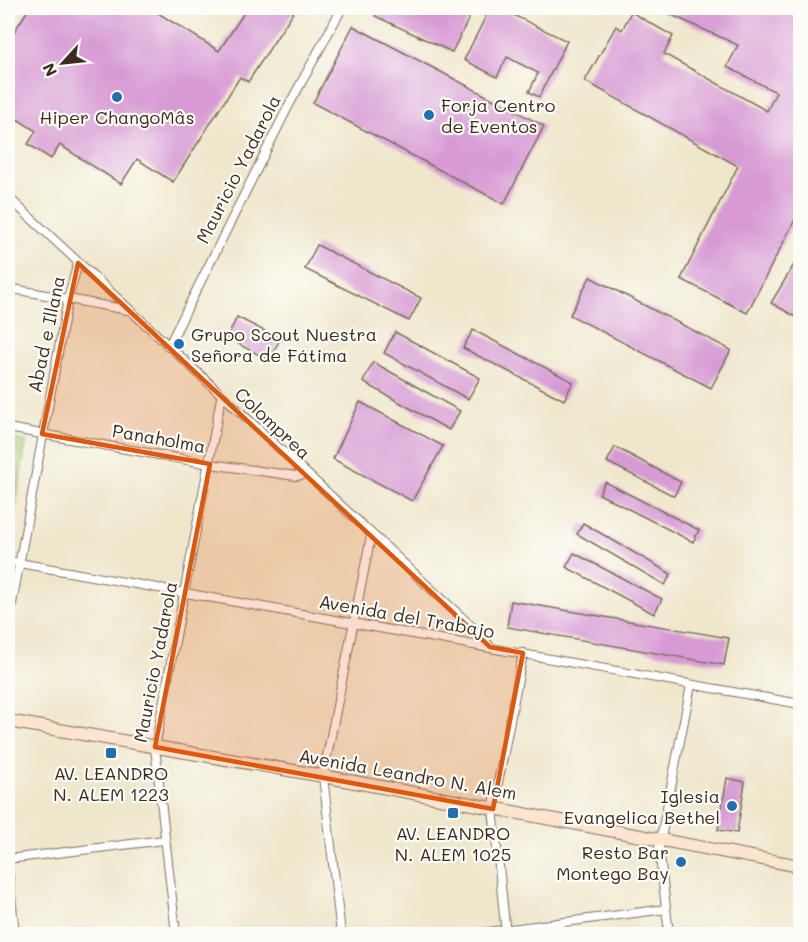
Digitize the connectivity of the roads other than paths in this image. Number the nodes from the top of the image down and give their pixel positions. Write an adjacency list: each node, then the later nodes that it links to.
1 (342, 8): 7 (street, Mauricio Yadarola)
2 (8, 197): 3 (street, Colomprea)
3 (78, 263): 5 (street, Abad e Illana); 6 (street, Colomprea)
4 (8, 288): 5 (street)
5 (68, 299): 6 (street); 10 (street, Abad e Illana)
6 (128, 309): 7 (street, Colomprea)
7 (168, 347): 8 (street, Colomprea)
8 (221, 398): 11 (street, Mauricio Yadarola); 12 (street, Colomprea)
9 (8, 428): 10 (street, Panaholma)
10 (42, 434): 11 (street, Panaholma); 15 (street, Abad e Illana)
11 (210, 464): 12 (street, Panaholma); 16 (street, Mauricio Yadarola)
12 (304, 474): 13 (street, Colomprea)
13 (371, 536): 17 (street); 19 (street, Colomprea)
14 (8, 561): 15 (street, Avenida del Trabajo)
15 (18, 562): 16 (street, Avenida del Trabajo); 18 (street, Abad e Illana)
16 (185, 592): 17 (street, Avenida del Trabajo); 24 (street, Mauricio Yadarola)
17 (352, 622): 19 (street, Avenida del Trabajo); 25 (street)
18 (8, 625)
19 (490, 647): 20 (street, Avenida del Trabajo)
20 (523, 653): 21 (street, Avenida del Trabajo); 26 (street)
21 (691, 685): 22 (street, Avenida del Trabajo); 28 (street)
22 (801, 704)
23 (8, 722): 24 (main road, Avenida Leandro N. Alem)
24 (155, 747): 25 (main road, Avenida Leandro N. Alem); 27 (street, Mauricio Yadarola)
25 (323, 776): 26 (main road, Avenida Leandro N. Alem); 36 (street)
26 (493, 809): 28 (main road, Avenida Leandro N. Alem); 33 (street)
27 (164, 840): 29 (street); 35 (street, Mauricio Yadarola)
28 (661, 840): 30 (main road, Avenida Leandro N. Alem); 32 (street)
29 (8, 859)
30 (801, 866)
31 (8, 868): 34 (street)
32 (666, 909): 33 (street); 38 (street)
33 (505, 932): 37 (street)
34 (15, 934)
35 (176, 934)
36 (341, 934)
37 (472, 934)
38 (669, 934)

